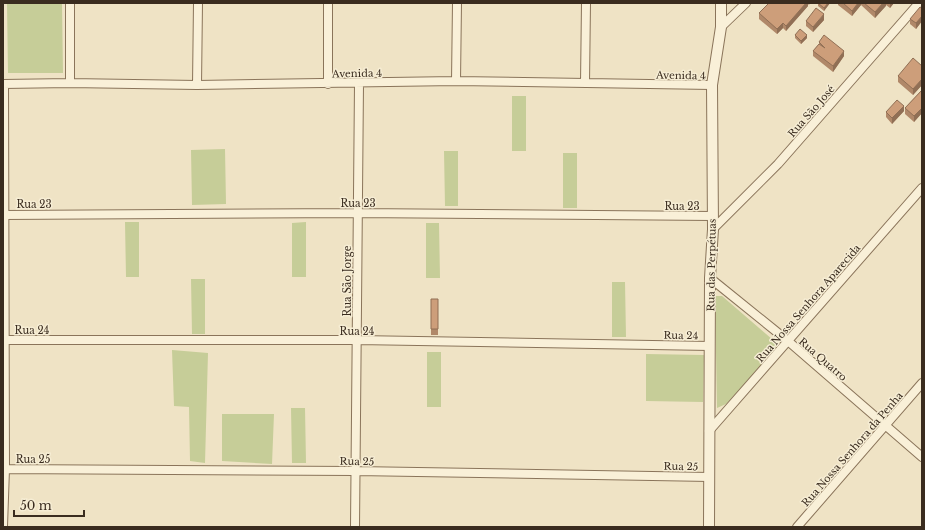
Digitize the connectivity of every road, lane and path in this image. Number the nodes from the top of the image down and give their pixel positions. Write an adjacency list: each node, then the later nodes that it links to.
1 (70, 3): 11 (street)
2 (198, 3): 16 (street)
3 (328, 3): 14 (street)
4 (457, 3): 10 (street)
5 (586, 3): 12 (street)
6 (721, 3): 9 (street, Rua das Perpétuas)
7 (746, 3): 9 (street)
8 (919, 3): 22 (street, Rua São José)
9 (721, 27): 17 (street, Rua das Perpétuas)
10 (456, 81): 12 (street, Avenida 4); 15 (street, Avenida 4)
11 (70, 83): 13 (street, Avenida 4); 16 (street, Avenida 4)
12 (585, 83): 17 (street, Avenida 4)
13 (3, 84): 20 (street)
14 (328, 84): 15 (street, Avenida 4); 16 (street, Avenida 4)
15 (359, 84): 19 (street, Rua São Jorge)
16 (197, 85)
17 (712, 85): 21 (street, Rua das Perpétuas)
18 (922, 188): 26 (street, Rua Nossa Senhora Aparecida)
19 (357, 213): 20 (street, Rua 23); 21 (street, Rua 23); 25 (street, Rua São Jorge)
20 (4, 214): 24 (street)
21 (713, 216): 22 (street, Rua das Perpétuas)
22 (713, 229): 23 (street, Rua das Perpétuas)
23 (710, 278): 26 (street, Rua Quatro); 27 (street, Rua das Perpétuas)
24 (4, 340): 25 (street, Rua 24); 32 (street)
25 (357, 340): 27 (street, Rua 24); 33 (street, Rua São Jorge)
26 (788, 341): 29 (street, Rua Quatro); 30 (street, Rua Nossa Senhora Aparecida)
27 (710, 346): 30 (street, Rua das Perpétuas)
28 (922, 383): 29 (street, Rua Nossa Senhora da Penha)
29 (886, 425): 31 (street, Rua Quatro); 38 (street, Rua Nossa Senhora da Penha)
30 (710, 431): 34 (street, Rua das Perpétuas)
31 (922, 457)
32 (4, 469): 33 (street, Rua 25); 35 (street)
33 (356, 471): 34 (street, Rua 25); 36 (street, Rua São Jorge)
34 (710, 477): 37 (street, Rua das Perpétuas)
35 (3, 526)
36 (355, 527)
37 (709, 527)
38 (798, 527)

